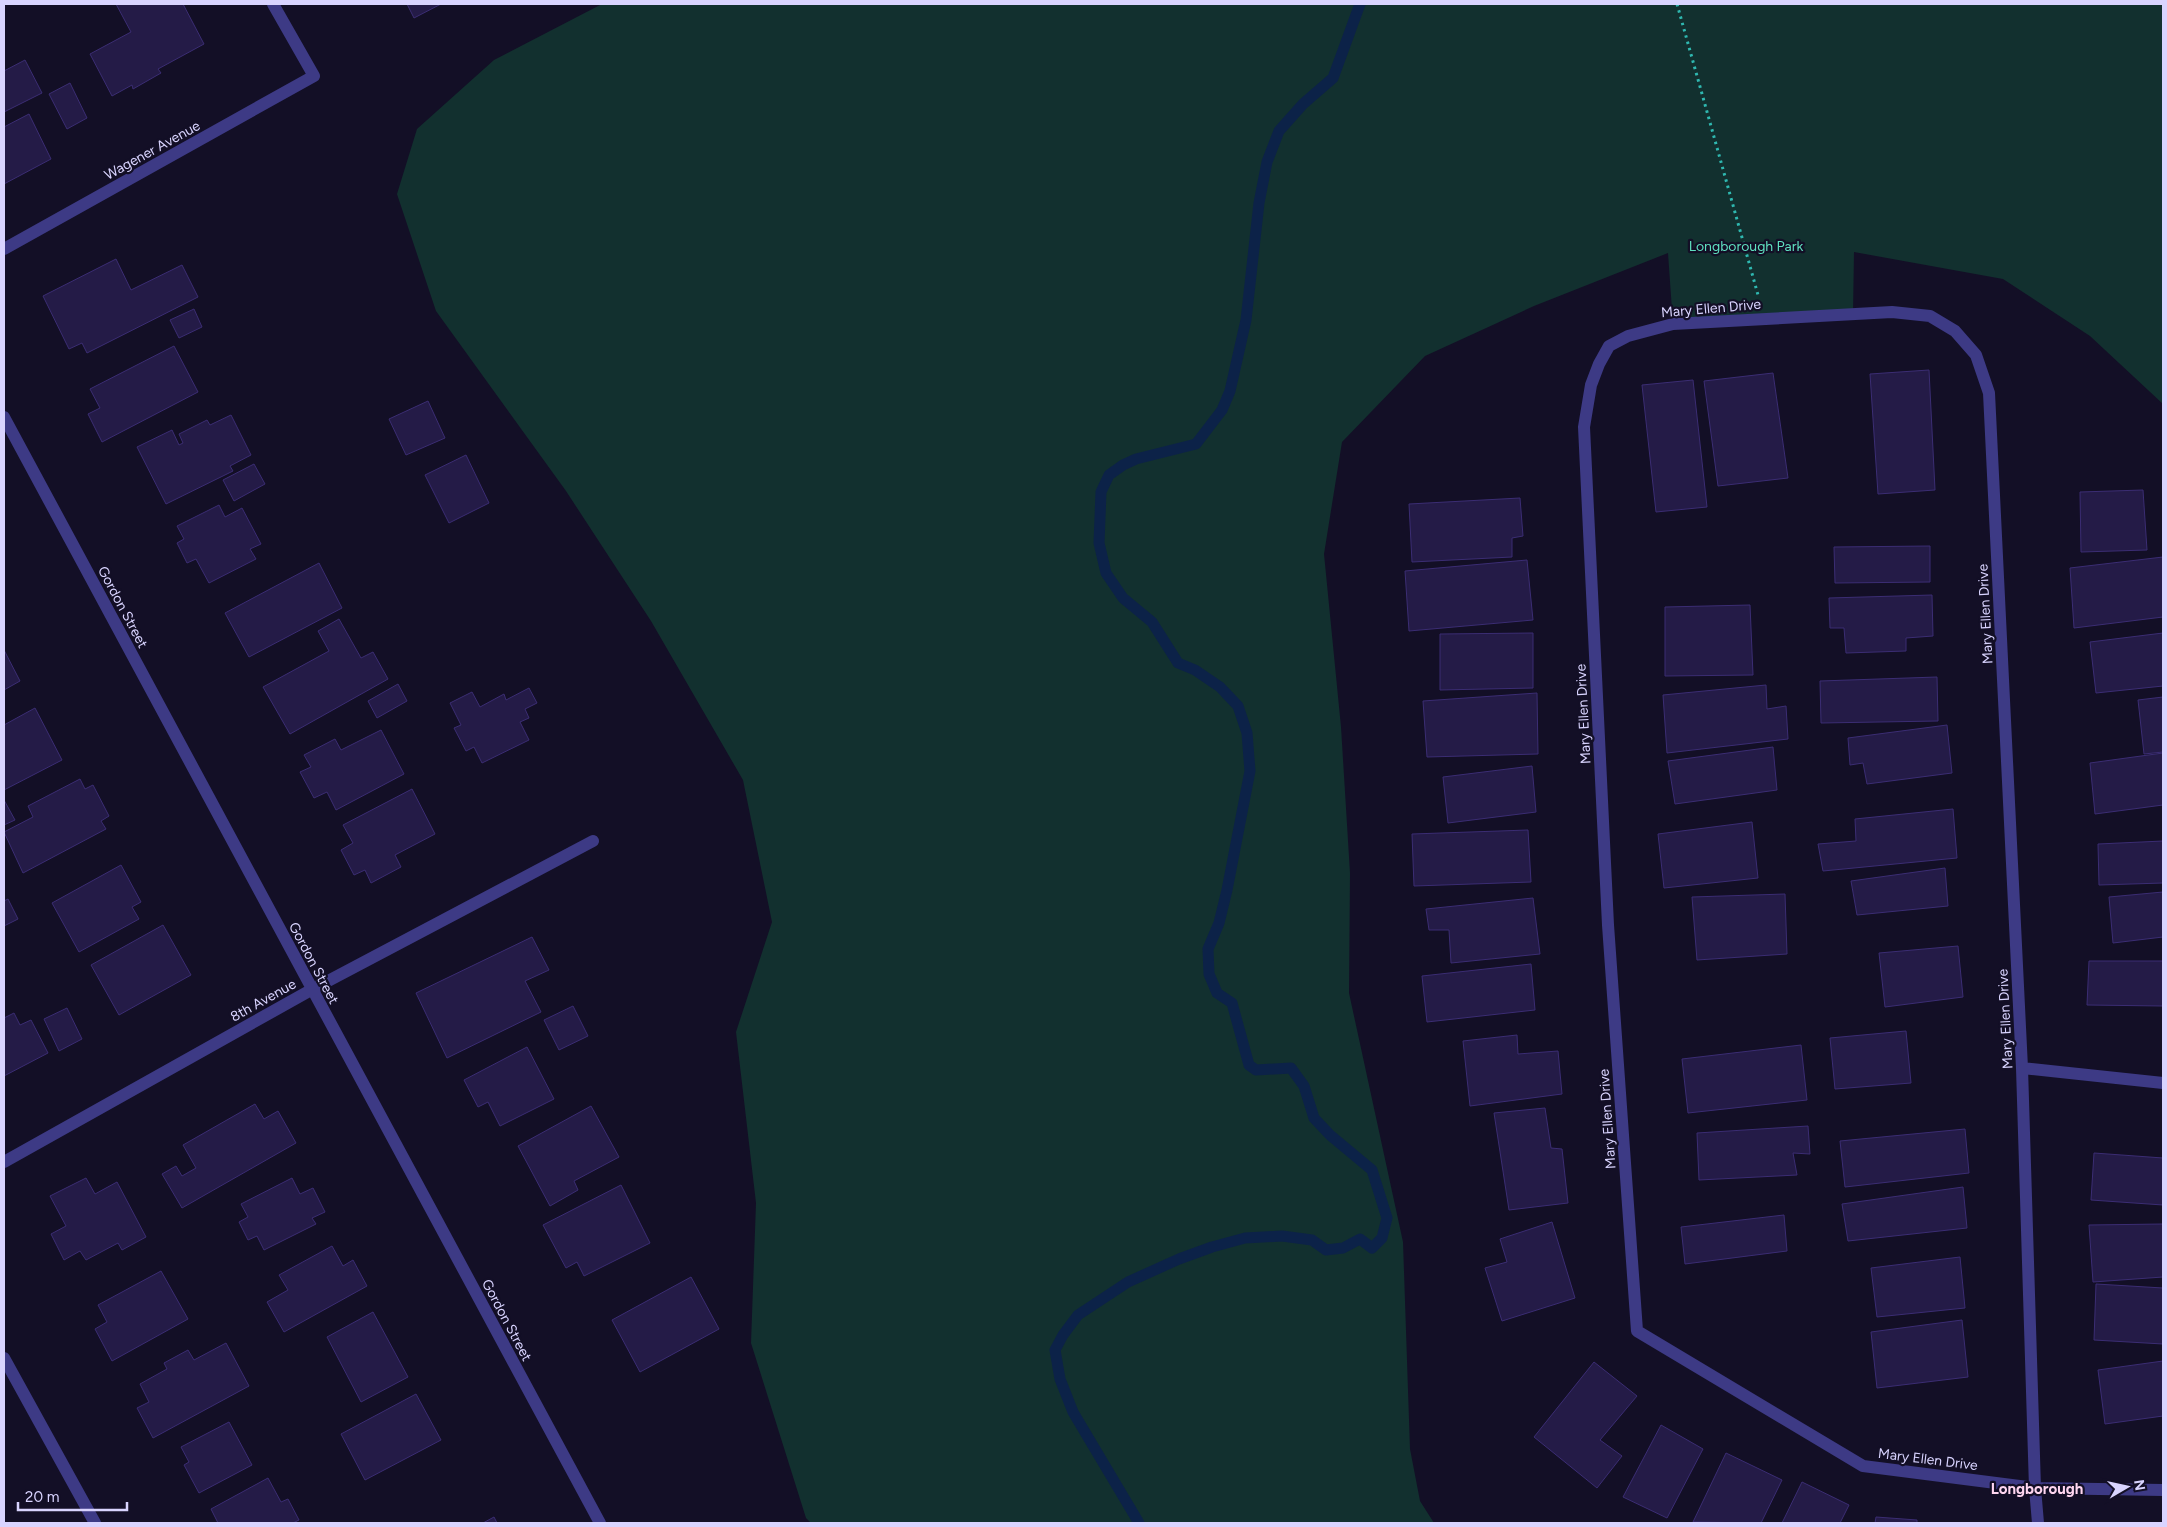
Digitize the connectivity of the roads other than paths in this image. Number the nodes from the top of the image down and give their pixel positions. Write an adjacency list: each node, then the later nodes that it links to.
1 (273, 4): 2 (street, Wagener Avenue)
2 (4, 249)
3 (4, 417): 5 (street, Gordon Street)
4 (593, 841): 5 (street, 8th Avenue)
5 (311, 990): 8 (street, 8th Avenue); 13 (street, Gordon Street)
6 (2022, 1068): 7 (street); 10 (street, Mary Ellen Drive); 10 (street, Mary Ellen Drive)
7 (2163, 1082)
8 (4, 1162)
9 (4, 1358): 12 (street)
10 (2035, 1488): 11 (street); 14 (street, Mary Ellen Drive)
11 (2163, 1490)
12 (95, 1523)
13 (600, 1523)
14 (2038, 1523)

